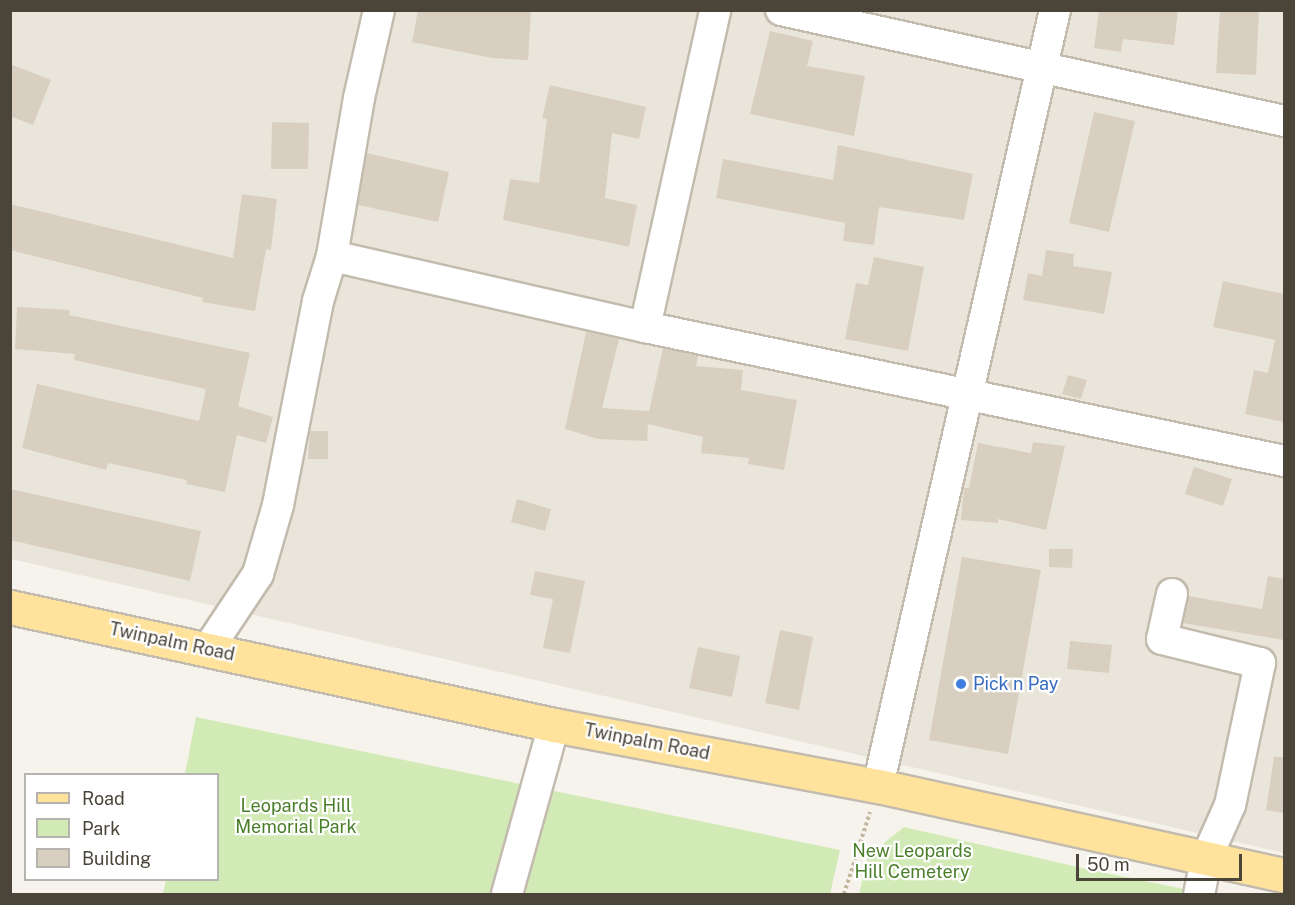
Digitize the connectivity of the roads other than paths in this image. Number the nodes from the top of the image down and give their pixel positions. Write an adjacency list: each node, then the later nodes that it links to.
1 (379, 10): 7 (street)
2 (715, 10): 8 (street)
3 (781, 10): 5 (street)
4 (1055, 10): 5 (street)
5 (1039, 68): 6 (street); 9 (street)
6 (1284, 121)
7 (332, 256): 8 (street); 13 (street)
8 (645, 327): 9 (street)
9 (966, 395): 10 (street); 15 (street)
10 (1284, 461)
11 (1172, 594): 16 (street)
12 (10, 607): 13 (main road, Twinpalm Road)
13 (208, 650): 14 (main road, Twinpalm Road)
14 (554, 725): 15 (main road, Twinpalm Road); 18 (street)
15 (878, 786): 16 (main road, Twinpalm Road)
16 (1206, 859): 17 (main road, Twinpalm Road); 19 (street)
17 (1284, 875)
18 (507, 894)
19 (1199, 894)

